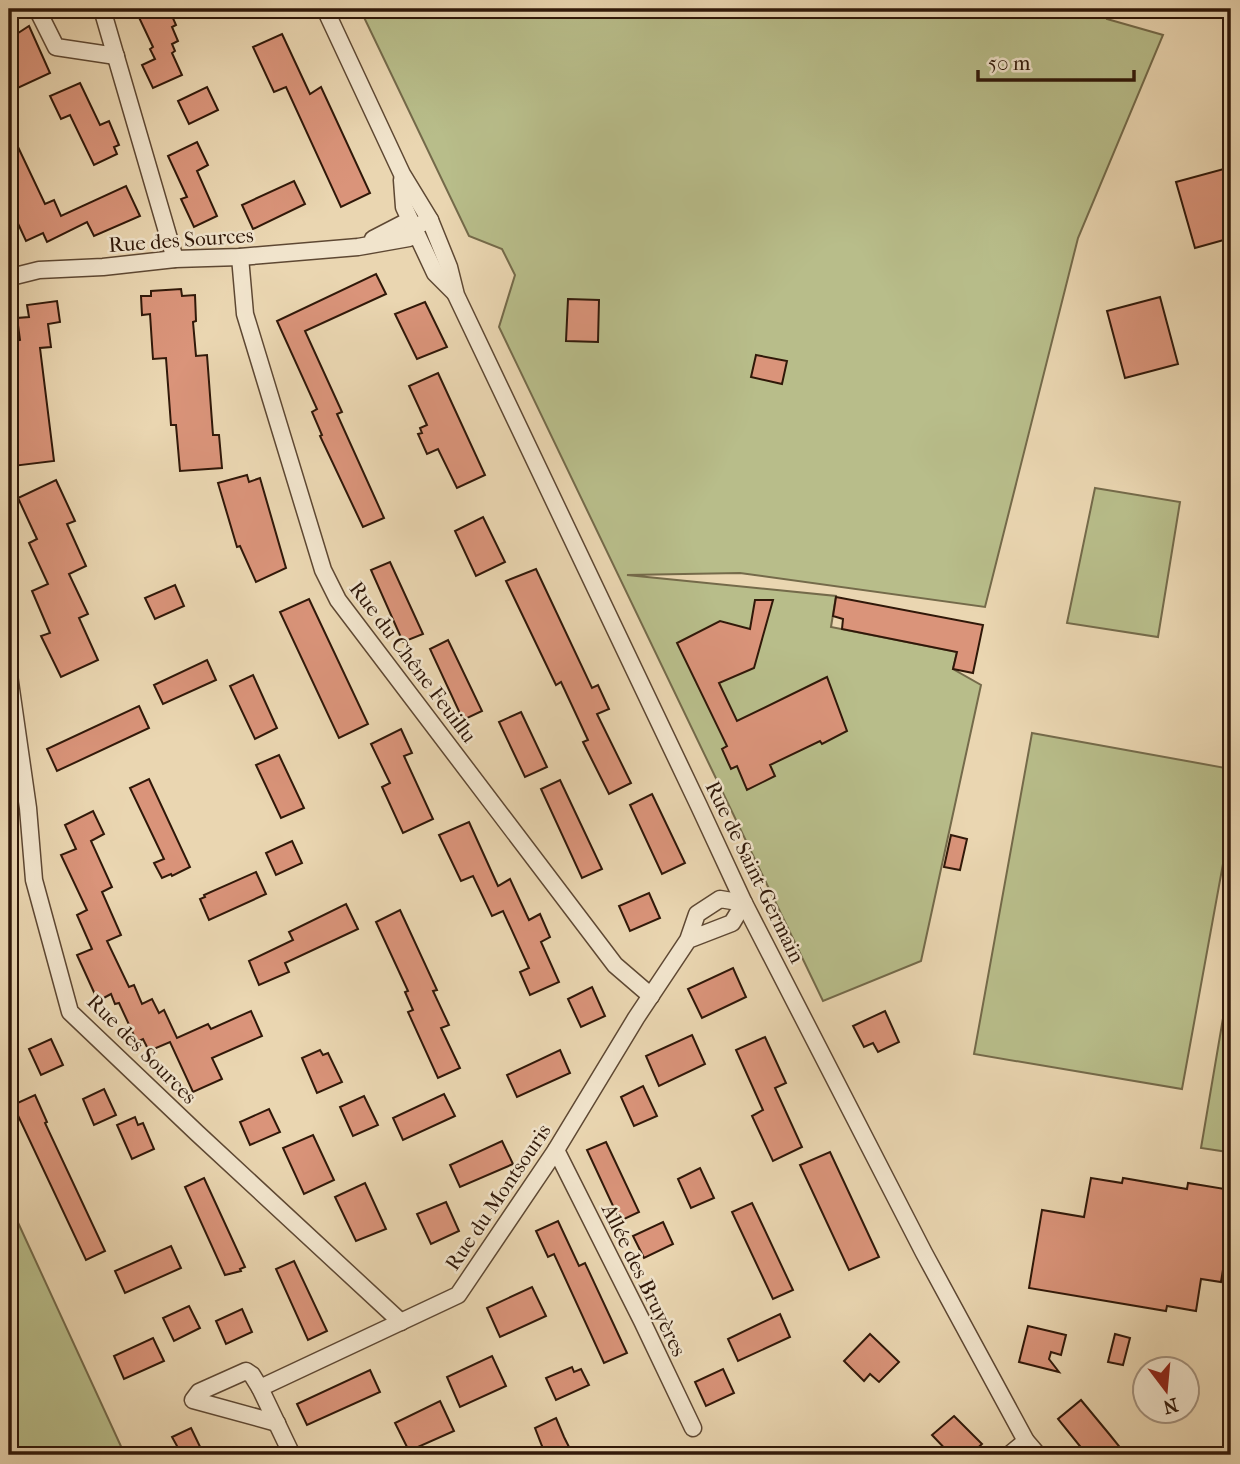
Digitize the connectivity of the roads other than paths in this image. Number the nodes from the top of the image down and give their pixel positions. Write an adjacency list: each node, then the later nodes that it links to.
1 (37, 9): 4 (street)
2 (102, 9): 4 (street)
3 (325, 9): 5 (street, Rue de Saint-Germain)
4 (116, 55): 9 (street)
5 (402, 174): 6 (street, Rue de Saint-Germain); 7 (street, Rue de Saint-Germain)
6 (430, 220): 7 (street, Rue des Sources); 11 (street, Rue de Saint-Germain)
7 (414, 227): 8 (street, Rue des Sources); 11 (street, Rue de Saint-Germain)
8 (240, 257): 9 (street, Rue des Sources); 15 (street, Rue du Chêne Feuillu)
9 (175, 259): 10 (street, Rue des Sources)
10 (11, 273)
11 (456, 295): 13 (street, Rue de Saint-Germain)
12 (9, 675): 17 (street, Rue des Sources)
13 (744, 903): 14 (street); 14 (street, Rue du Montsouris); 21 (street, Rue de Saint-Germain)
14 (688, 940): 15 (street, Rue du Montsouris)
15 (651, 996): 16 (street, Rue du Montsouris)
16 (556, 1150): 17 (street, Rue du Montsouris); 20 (street, Allée des Bruyères)
17 (401, 1322): 18 (street, Rue du Montsouris)
18 (260, 1388): 19 (street); 19 (street)
19 (277, 1423): 22 (street)
20 (693, 1428)
21 (1026, 1441): 23 (street); 24 (street, Rue de Saint-Germain)
22 (292, 1455)
23 (1009, 1455)
24 (1038, 1455)

